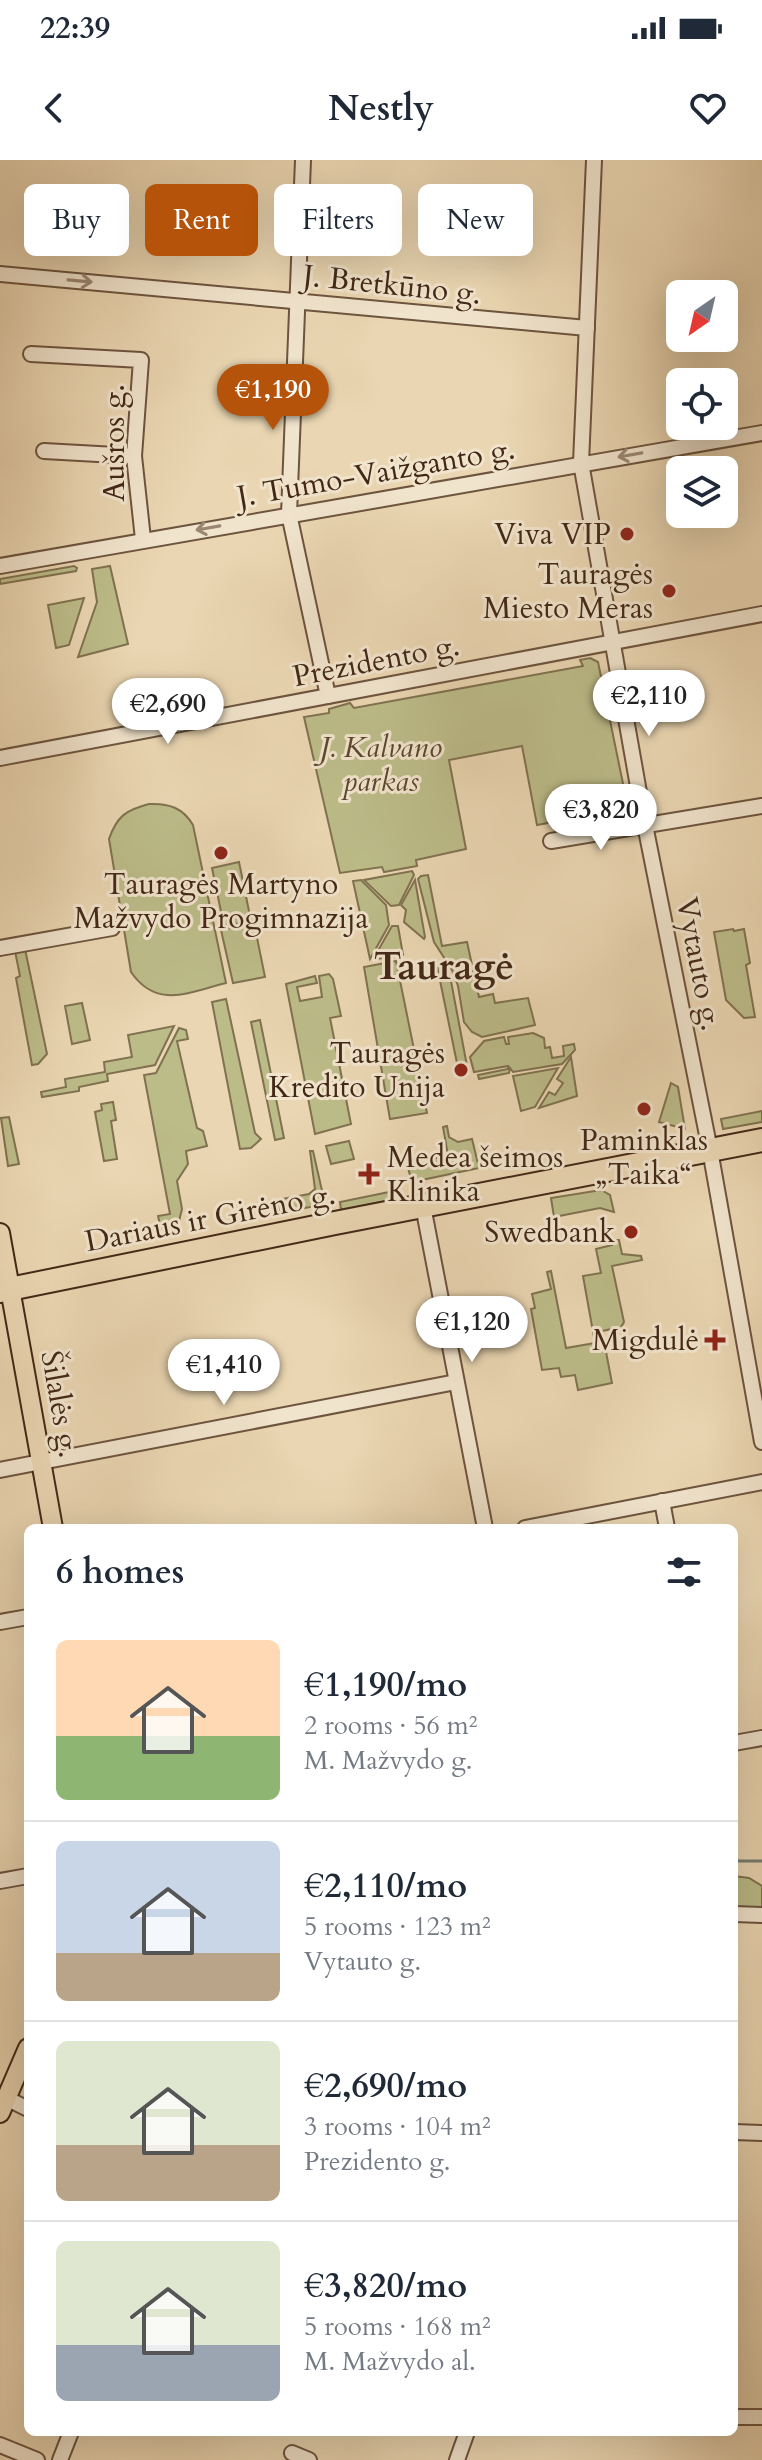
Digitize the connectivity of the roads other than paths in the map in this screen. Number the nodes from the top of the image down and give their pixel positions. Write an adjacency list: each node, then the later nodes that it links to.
1 (303, 160): 4 (street)
2 (594, 160): 5 (street, Vytauto g.)
3 (1, 274): 4 (street, J. Bretkūno g., one-way to 4)
4 (297, 302): 5 (street, J. Bretkūno g.); 11 (street)
5 (587, 328): 10 (street, Vytauto g.)
6 (31, 354): 9 (street, Aušros g.)
7 (762, 433): 10 (street, J. Tumo-Vaižganto g., one-way to 10)
8 (44, 451): 9 (street)
9 (134, 456): 12 (street, Aušros g.)
10 (581, 463): 11 (street, J. Tumo-Vaižganto g.); 15 (street, Vytauto g.)
11 (289, 514): 12 (street, J. Tumo-Vaižganto g., one-way to 12); 16 (street)
12 (143, 539): 13 (street, J. Tumo-Vaižganto g.)
13 (0, 566)
14 (762, 614): 15 (street, Prezidento g.)
15 (612, 644): 16 (street, Prezidento g.); 19 (street, Vytauto g.)
16 (328, 696): 17 (street, Prezidento g.)
17 (0, 758)
18 (762, 806): 19 (street)
19 (645, 826): 20 (street); 24 (street, Vytauto g.)
20 (551, 841)
21 (112, 928): 22 (street)
22 (0, 948)
23 (762, 1140): 24 (highway, Dariaus ir Girėno g.)
24 (710, 1150): 25 (highway, Dariaus ir Girėno g.); 29 (street, Vytauto g.)
25 (423, 1206): 27 (highway, Dariaus ir Girėno g.); 28 (street)
26 (0, 1233): 27 (main road, Šilalės g.)
27 (5, 1290): 30 (main road, Šilalės g.)
28 (456, 1382): 30 (street); 35 (street)
29 (762, 1442)
30 (42, 1462): 31 (street); 34 (main road, Šilalės g.)
31 (0, 1470)
32 (762, 1482): 33 (street)
33 (662, 1501): 36 (street); 37 (street)
34 (52, 1524)
35 (484, 1524)
36 (557, 1524)
37 (666, 1524)
38 (24, 1618): 39 (street)
39 (0, 1622)
40 (762, 1738): 41 (street)
41 (738, 1742)
42 (24, 1877): 43 (street)
43 (0, 1881)
44 (738, 1914): 45 (street)
45 (762, 1915)
46 (24, 2057): 47 (main road)
47 (3, 2105): 48 (street)
48 (24, 2108)
49 (738, 2132): 50 (street)
50 (762, 2133)
51 (738, 2417): 52 (street)
52 (762, 2417)
53 (69, 2436): 58 (street)
54 (466, 2436): 60 (street)
55 (0, 2445): 57 (street)
56 (292, 2453): 59 (street)
57 (37, 2460)
58 (60, 2460)
59 (309, 2460)
60 (457, 2460)

